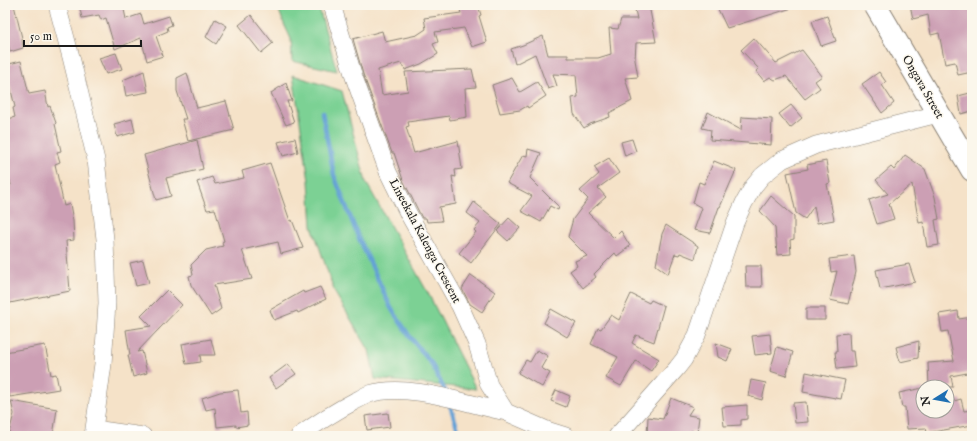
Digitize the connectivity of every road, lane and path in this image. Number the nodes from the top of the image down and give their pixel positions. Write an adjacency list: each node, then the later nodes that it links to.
1 (57, 5): 7 (street)
2 (332, 5): 6 (street, Lineekala Kalenga Crescent)
3 (875, 5): 4 (street, Ongava Street)
4 (938, 114): 5 (street, Ongava Street); 11 (street)
5 (972, 170)
6 (506, 412): 9 (street); 10 (street)
7 (94, 432): 8 (street)
8 (143, 436)
9 (299, 436)
10 (566, 436)
11 (617, 436)

